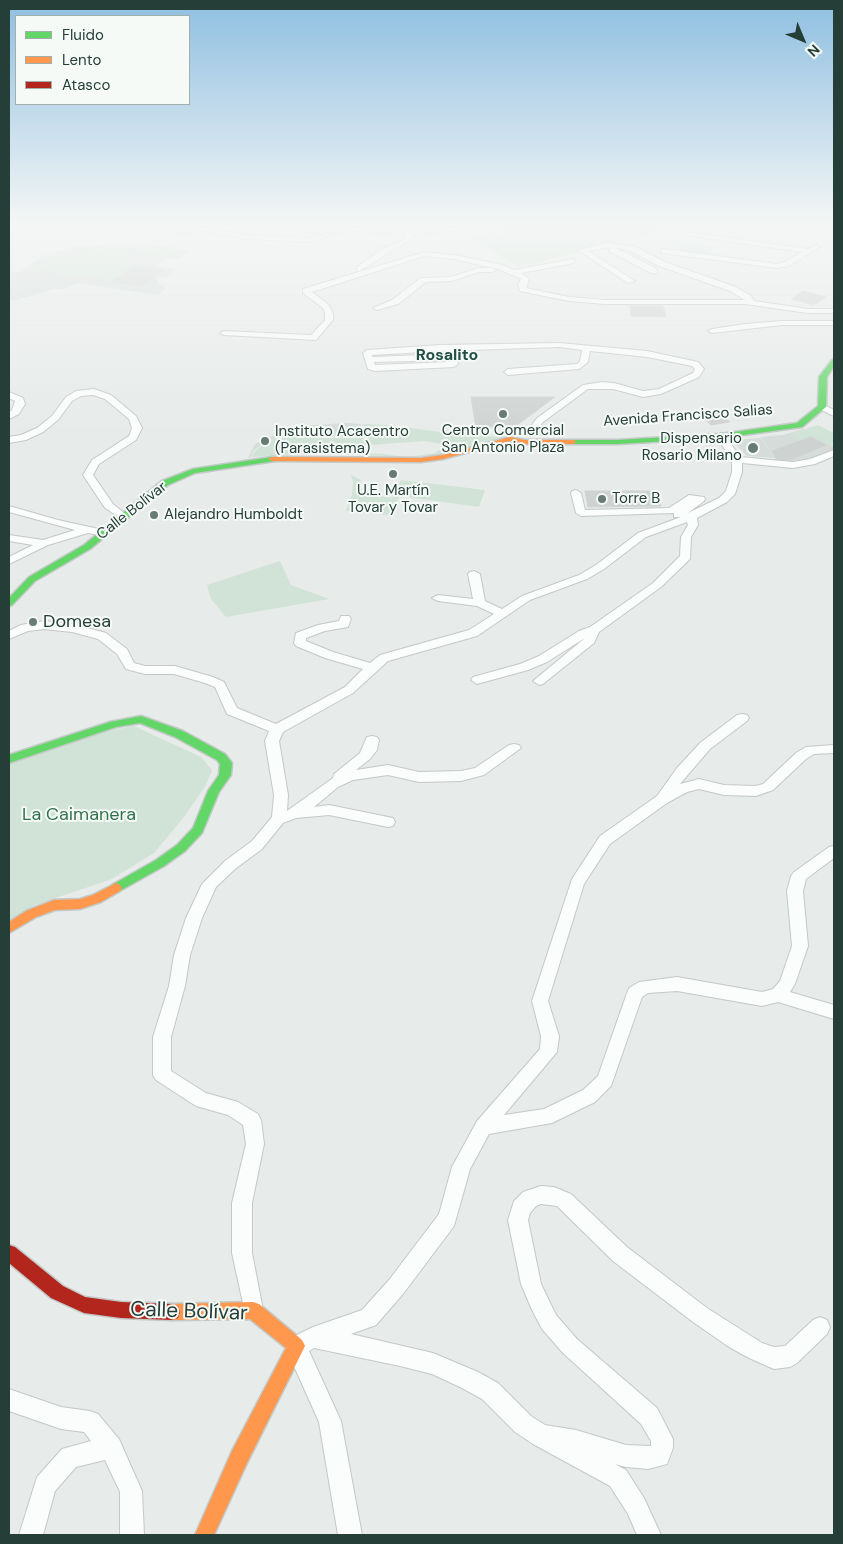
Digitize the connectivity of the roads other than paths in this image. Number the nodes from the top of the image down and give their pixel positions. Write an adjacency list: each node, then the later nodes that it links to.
1 (309, 293): 10 (street)
2 (407, 293): 6 (street)
3 (538, 293): 5 (street)
4 (740, 293): 5 (street)
5 (752, 303): 7 (street)
6 (377, 308)
7 (834, 311)
8 (834, 324): 9 (street)
9 (712, 332)
10 (224, 333)
11 (586, 348): 11 (street); 14 (street); 19 (street)
12 (834, 350): 19 (street, Avenida Francisco Salias)
13 (834, 361): 16 (street)
14 (508, 372)
15 (9, 395): 18 (street)
16 (822, 407): 17 (street); 20 (street, Avenida Francisco Salias)
17 (834, 413)
18 (9, 416)
19 (529, 435): 20 (street, Avenida Francisco Salias); 27 (street, Calle Bolívar)
20 (721, 436): 23 (street)
21 (9, 440): 27 (street)
22 (834, 453): 23 (street)
23 (737, 460): 26 (street)
24 (576, 493): 28 (street)
25 (9, 510): 30 (street)
26 (691, 515): 28 (street); 32 (street)
27 (124, 517): 31 (street, Calle Bolívar)
28 (677, 522): 29 (street)
29 (659, 529): 32 (street); 40 (street)
30 (88, 530): 31 (street); 34 (street)
31 (104, 533): 38 (street, Calle Bolívar)
32 (686, 537): 42 (street)
33 (9, 538): 34 (street)
34 (44, 543): 35 (street)
35 (9, 561)
36 (474, 574): 39 (street)
37 (438, 598): 39 (street)
38 (9, 602)
39 (480, 603): 40 (street)
40 (504, 614): 44 (street)
41 (345, 619): 44 (street)
42 (594, 630): 45 (street); 46 (street)
43 (9, 635): 48 (street)
44 (372, 667): 48 (street)
45 (477, 680)
46 (539, 682)
47 (742, 718): 54 (street)
48 (277, 729): 55 (street)
49 (372, 740): 53 (street)
50 (514, 748): 53 (street)
51 (834, 749): 54 (street)
52 (9, 759): 58 (street)
53 (333, 784): 55 (street)
54 (662, 800): 61 (street)
55 (283, 817): 56 (street); 63 (street)
56 (388, 822)
57 (834, 851): 59 (street)
58 (9, 928)
59 (778, 995): 60 (street); 61 (street)
60 (834, 1012)
61 (482, 1127): 65 (street)
62 (9, 1253): 63 (street, Calle Bolívar)
63 (253, 1310): 65 (street, Calle Bolívar)
64 (820, 1327): 67 (street)
65 (305, 1342): 67 (street); 71 (street); 72 (street, Calle Bolívar)
66 (9, 1400): 68 (street)
67 (541, 1436): 73 (street)
68 (111, 1446): 69 (street); 70 (street)
69 (31, 1535)
70 (132, 1535)
71 (204, 1535)
72 (350, 1535)
73 (649, 1535)

